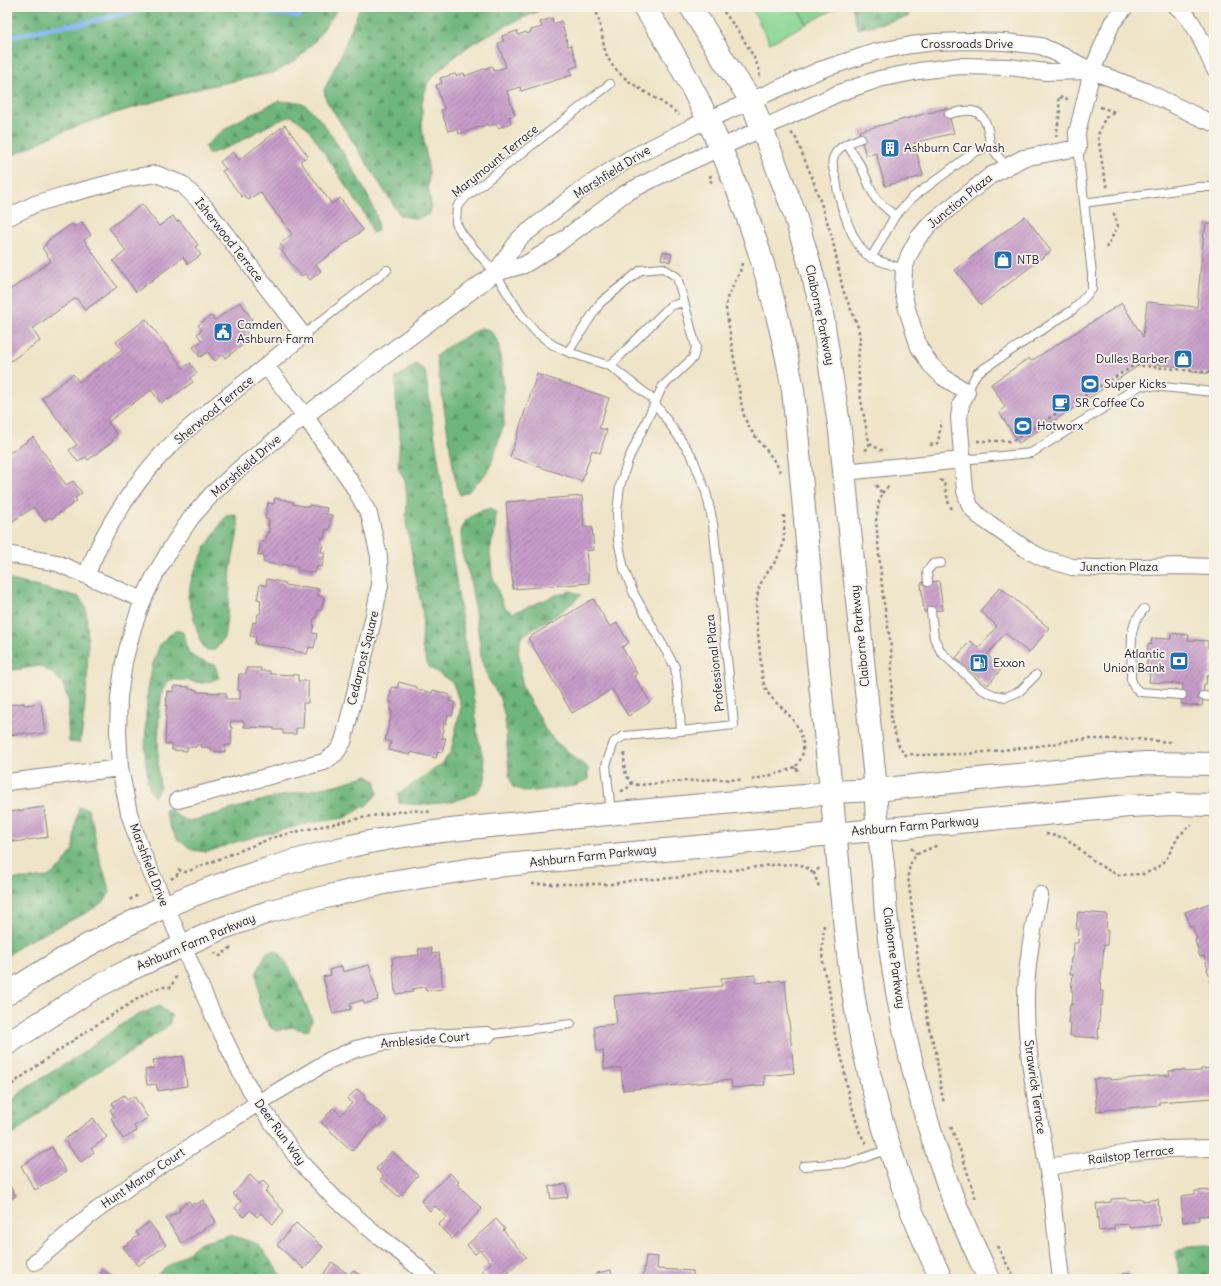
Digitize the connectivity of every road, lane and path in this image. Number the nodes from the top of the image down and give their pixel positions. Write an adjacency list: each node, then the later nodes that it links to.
1 (595, 7): 13 (path)
2 (644, 7): 13 (main road)
3 (691, 7): 9 (main road, Claiborne Parkway)
4 (1125, 7): 7 (street)
5 (1177, 7): 6 (street)
6 (1214, 68)
7 (1092, 71): 9 (street, Crossroads Drive); 10 (street); 12 (street, Crossroads Drive); 14 (street, Crossroads Drive)
8 (610, 84): 33 (lane, Marymount Terrace)
9 (751, 100): 13 (street, Marshfield Drive); 14 (main road, Claiborne Parkway)
10 (1085, 102): 18 (street); 20 (path); 24 (path)
11 (949, 114): 17 (lane)
12 (1214, 122)
13 (700, 123): 19 (main road); 33 (street, Marshfield Drive)
14 (762, 129): 19 (street, Marshfield Drive); 51 (main road, Claiborne Parkway)
15 (861, 138): 16 (lane)
16 (847, 144): 26 (lane); 29 (lane)
17 (990, 145): 21 (lane); 26 (lane)
18 (1078, 148): 20 (street, Junction Plaza); 25 (lane)
19 (713, 150): 22 (path); 33 (street, Marshfield Drive); 74 (main road)
20 (1059, 152): 21 (street, Junction Plaza)
21 (1006, 166): 31 (street, Junction Plaza)
22 (715, 186)
23 (1214, 187): 24 (lane)
24 (1110, 199): 25 (lane); 28 (path)
25 (1084, 203): 40 (lane)
26 (895, 216): 29 (lane)
27 (7, 218): 35 (street, Isherwood Terrace)
28 (1106, 248)
29 (871, 258): 31 (lane)
30 (742, 261): 52 (path)
31 (904, 269): 40 (street, Junction Plaza)
32 (387, 270): 35 (lane)
33 (495, 273): 36 (lane, Professional Plaza); 43 (street, Marshfield Drive)
34 (684, 302): 36 (lane); 38 (lane); 42 (lane)
35 (303, 335): 37 (street)
36 (568, 352): 38 (lane, Professional Plaza)
37 (266, 366): 43 (street); 57 (street, Sherwood Terrace)
38 (610, 366): 42 (lane, Professional Plaza)
39 (1214, 373): 45 (path)
40 (967, 392): 45 (street, Junction Plaza)
41 (1214, 392): 50 (lane)
42 (655, 403): 66 (lane); 66 (lane, Professional Plaza)
43 (305, 416): 59 (street, Marshfield Drive); 75 (street, Cedarpost Square)
44 (942, 419): 47 (path)
45 (961, 442): 47 (path); 50 (street, Junction Plaza)
46 (870, 443): 49 (path)
47 (938, 443): 48 (path)
48 (926, 447)
49 (887, 450)
50 (962, 460): 51 (street); 56 (street, Junction Plaza)
51 (844, 472): 73 (main road, Claiborne Parkway)
52 (782, 477)
53 (784, 513): 70 (path)
54 (7, 554): 57 (street)
55 (941, 563): 58 (lane)
56 (1214, 567)
57 (86, 575): 59 (street)
58 (928, 582)
59 (143, 600): 69 (street, Marshfield Drive)
60 (1144, 609): 63 (lane)
61 (931, 611): 62 (lane)
62 (1036, 675)
63 (1182, 695)
64 (1203, 696): 65 (lane)
65 (1214, 697)
66 (681, 731): 67 (lane)
67 (617, 740): 72 (path); 77 (lane)
68 (1214, 764): 73 (main road)
69 (120, 768): 71 (street); 88 (street, Marshfield Drive)
70 (800, 774)
71 (7, 782)
72 (632, 783)
73 (876, 790): 74 (main road); 79 (main road, Claiborne Parkway)
74 (831, 792): 77 (main road); 80 (main road)
75 (178, 800)
76 (1214, 805): 79 (main road, Ashburn Farm Parkway)
77 (611, 813): 88 (main road)
78 (1196, 824): 81 (path)
79 (878, 829): 80 (main road, Ashburn Farm Parkway); 109 (main road, Claiborne Parkway)
80 (834, 833): 90 (main road, Ashburn Farm Parkway); 101 (main road)
81 (1040, 834)
82 (942, 844): 84 (path)
83 (911, 848): 84 (path)
84 (917, 854): 98 (path)
85 (814, 874): 86 (path)
86 (526, 884)
87 (1040, 895): 103 (street, Strawrick Terrace)
88 (165, 907): 90 (street, Marshfield Drive); 92 (main road)
89 (240, 943): 91 (path)
90 (182, 945): 91 (street, Deer Run Way); 95 (main road, Ashburn Farm Parkway)
91 (192, 967): 96 (path); 97 (street, Deer Run Way)
92 (7, 994)
93 (571, 1024): 94 (lane)
94 (487, 1035): 97 (street, Ambleside Court)
95 (7, 1044)
96 (7, 1088)
97 (258, 1103): 106 (street, Hunt Manor Court); 107 (street, Deer Run Way)
98 (945, 1106)
99 (949, 1121): 104 (path)
100 (1214, 1148): 103 (street, Railstop Terrace)
101 (890, 1149): 102 (lane); 108 (main road)
102 (803, 1166)
103 (1048, 1166): 111 (street, Strawrick Terrace)
104 (978, 1206)
105 (994, 1241): 110 (path)
106 (35, 1262)
107 (429, 1279)
108 (941, 1279)
109 (989, 1279)
110 (1015, 1279)
111 (1061, 1279)

